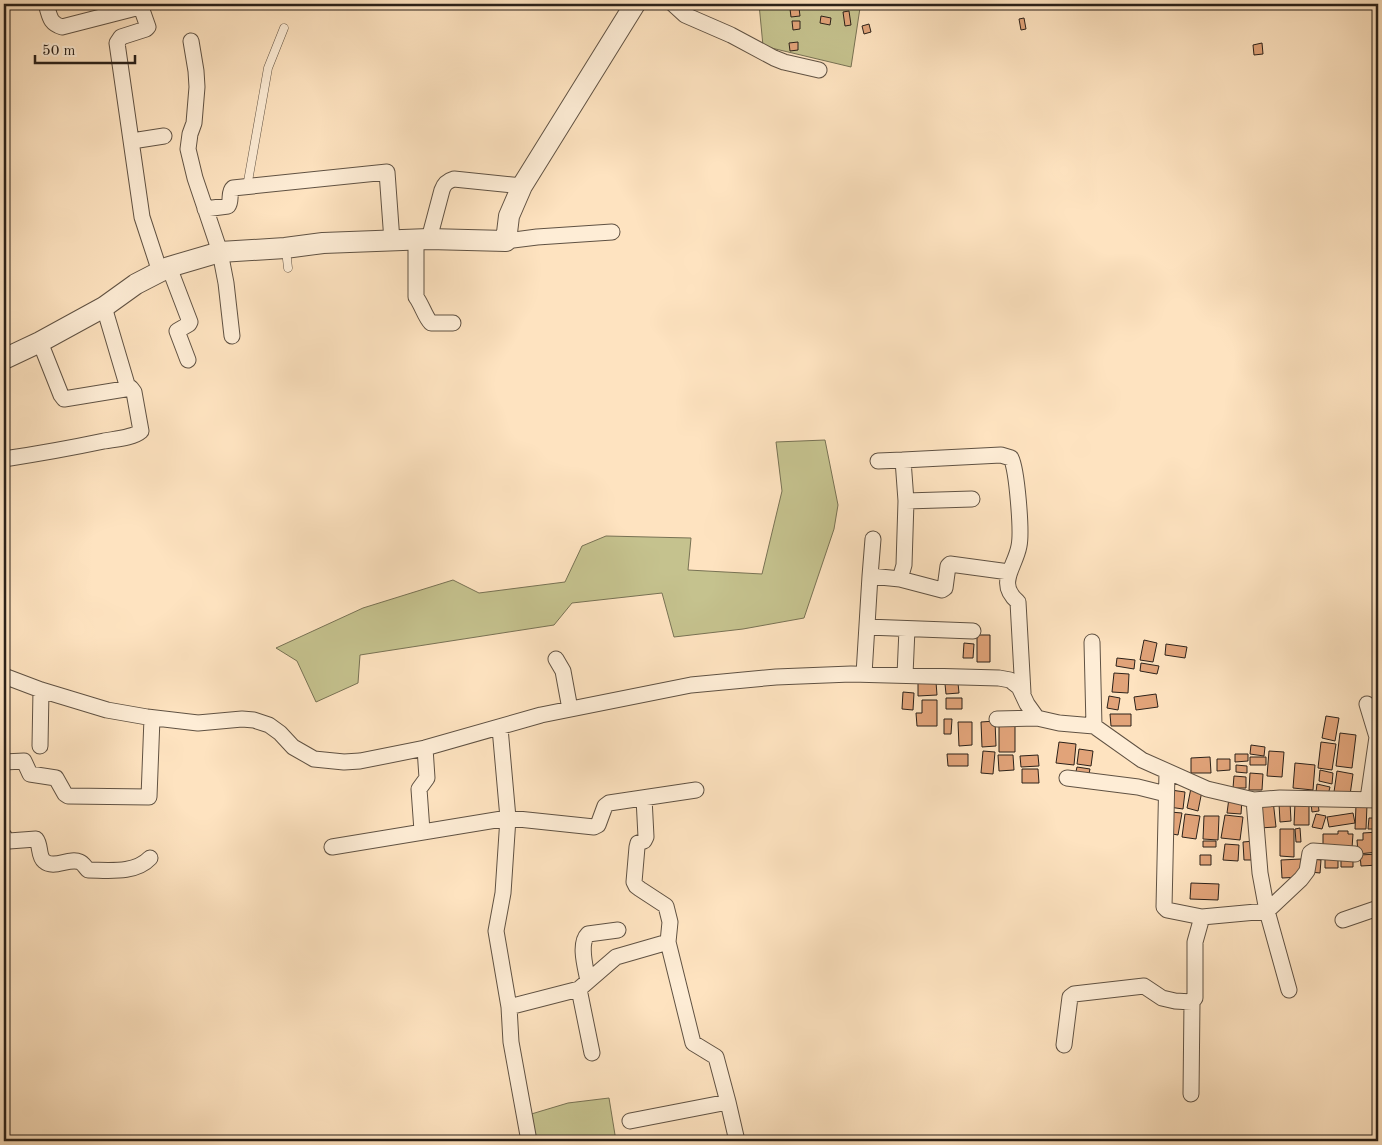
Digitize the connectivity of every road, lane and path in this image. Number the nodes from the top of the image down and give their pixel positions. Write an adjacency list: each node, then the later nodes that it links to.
1 (46, 4): 8 (street)
2 (635, 4): 10 (street)
3 (673, 4): 6 (street)
4 (284, 28): 9 (lane)
5 (191, 41): 11 (street)
6 (819, 70)
7 (164, 136): 8 (street)
8 (132, 141): 19 (street)
9 (247, 186): 11 (street); 14 (street)
10 (522, 186): 13 (street); 15 (street)
11 (205, 209): 17 (street)
12 (612, 232): 15 (street)
13 (422, 240): 14 (street); 15 (street); 21 (street)
14 (392, 241): 16 (street)
15 (506, 241)
16 (285, 248): 17 (street); 18 (lane)
17 (220, 252): 19 (street); 22 (street)
18 (288, 268)
19 (164, 270): 20 (street); 25 (street)
20 (104, 307): 23 (street); 26 (street)
21 (453, 323)
22 (232, 336)
23 (40, 342): 24 (street); 26 (street)
24 (5, 355)
25 (188, 360)
26 (128, 388): 27 (street)
27 (4, 459)
28 (903, 460): 29 (street); 31 (street); 33 (street)
29 (878, 461)
30 (972, 499): 31 (street)
31 (906, 501): 35 (street)
32 (873, 539): 34 (street)
33 (1009, 572): 35 (street); 45 (street)
34 (870, 576): 35 (street); 36 (street)
35 (900, 579)
36 (867, 627): 37 (street); 41 (street)
37 (907, 629): 38 (street); 42 (street)
38 (973, 631)
39 (1092, 642): 51 (street)
40 (556, 659): 47 (street)
41 (864, 674): 42 (street); 47 (street)
42 (905, 675): 45 (street)
43 (4, 676): 44 (street)
44 (41, 690): 48 (street); 53 (street)
45 (1023, 694): 49 (street)
46 (1367, 704): 62 (street)
47 (570, 709): 52 (street)
48 (149, 717): 54 (street); 55 (street)
49 (1036, 718): 50 (street); 51 (street)
50 (997, 719)
51 (1094, 726): 56 (street)
52 (500, 728): 54 (street); 63 (street)
53 (40, 746)
54 (425, 748): 64 (street)
55 (4, 762)
56 (1167, 772): 59 (street); 61 (street)
57 (1067, 778): 59 (street)
58 (696, 790): 60 (street)
59 (1166, 794): 71 (street)
60 (644, 798): 63 (street); 74 (street)
61 (1254, 800): 62 (street); 70 (street)
62 (1373, 800)
63 (508, 818): 64 (street); 78 (street)
64 (422, 831): 66 (street)
65 (4, 836): 68 (street)
66 (332, 847)
67 (1355, 854): 70 (street)
68 (150, 858)
69 (1378, 908): 72 (street)
70 (1267, 911): 71 (street); 76 (street)
71 (1202, 917): 77 (street)
72 (1344, 920)
73 (618, 930): 75 (street)
74 (668, 942): 75 (street); 82 (street)
75 (584, 985): 78 (street); 80 (street)
76 (1289, 990)
77 (1192, 1002): 79 (street); 81 (street)
78 (509, 1007): 84 (street)
79 (1064, 1044)
80 (592, 1053)
81 (1191, 1094)
82 (728, 1102): 83 (street); 85 (street)
83 (630, 1121)
84 (529, 1141)
85 (737, 1141)

